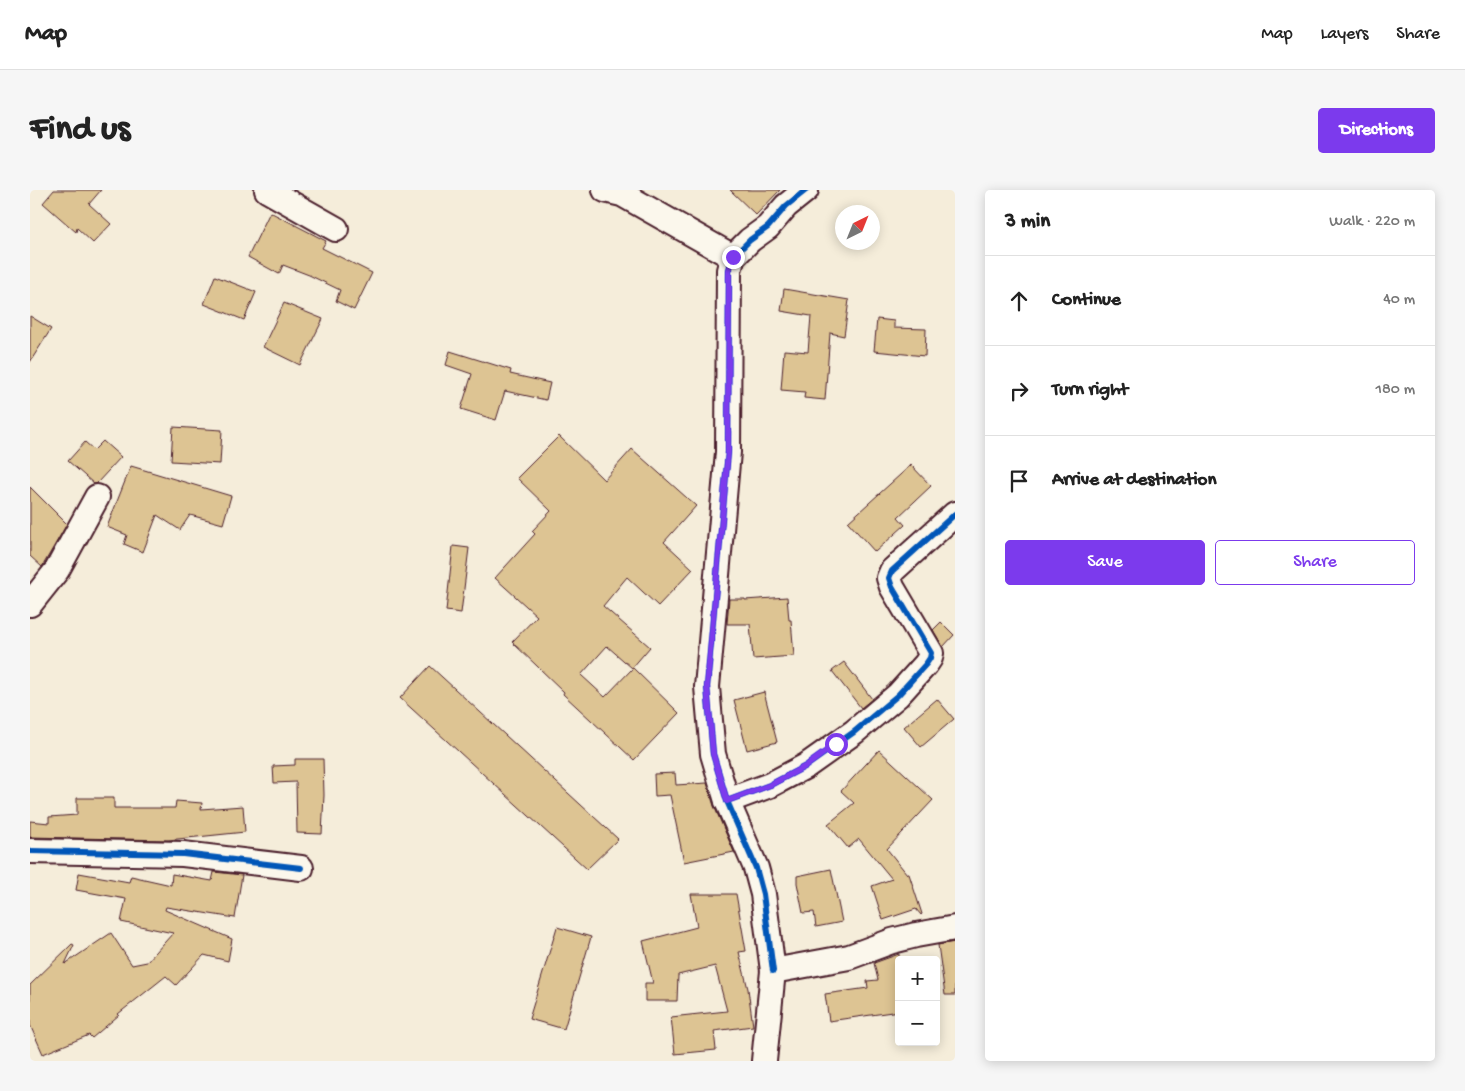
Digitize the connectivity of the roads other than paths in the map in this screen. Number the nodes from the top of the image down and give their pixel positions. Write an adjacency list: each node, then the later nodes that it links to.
1 (267, 190): 4 (street)
2 (605, 190): 5 (street)
3 (806, 190): 5 (street)
4 (336, 229)
5 (733, 257): 9 (street)
6 (97, 497): 8 (street)
7 (955, 514): 9 (street)
8 (30, 604)
9 (727, 801): 13 (street)
10 (30, 851): 11 (street)
11 (301, 868)
12 (955, 928): 13 (street)
13 (772, 971): 14 (street)
14 (764, 1061)

